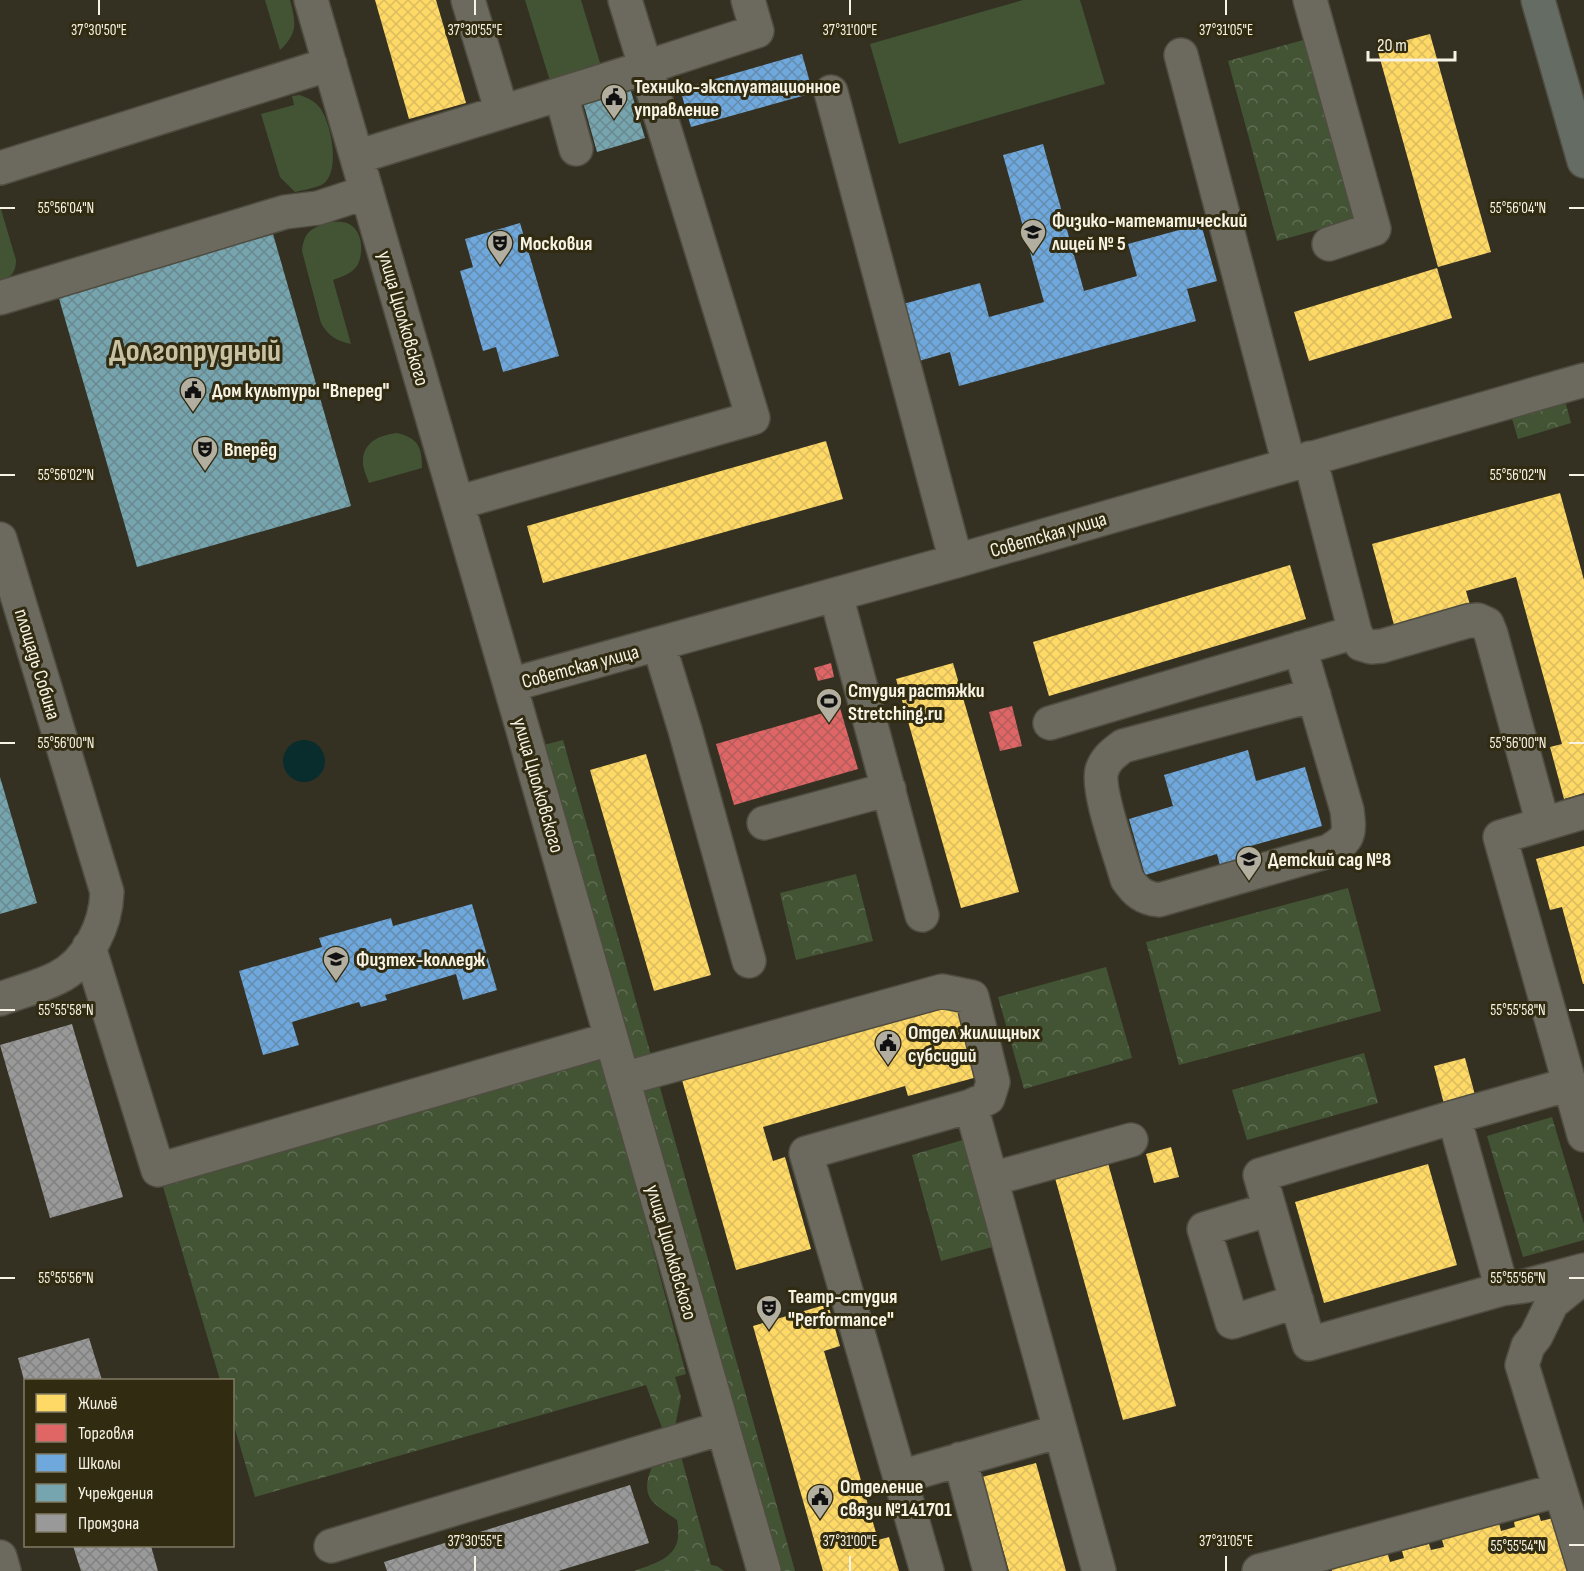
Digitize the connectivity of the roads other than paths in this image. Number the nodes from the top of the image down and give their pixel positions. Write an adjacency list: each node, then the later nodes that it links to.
1 (311, 0): 8 (street, улица Циолковского)
2 (468, 0): 12 (street)
3 (625, 0): 9 (street)
4 (748, 0): 9 (street)
5 (1538, 0): 15 (main road)
6 (1320, 2): 18 (street)
7 (1181, 55): 21 (street)
8 (330, 64): 14 (street, улица Циолковского); 16 (street)
9 (644, 68): 11 (street); 22 (street)
10 (831, 92): 24 (street)
11 (561, 94): 12 (street); 13 (street)
12 (502, 112): 14 (street)
13 (576, 149)
14 (357, 157): 17 (street, улица Циолковского)
15 (1584, 161)
16 (0, 168)
17 (367, 192): 19 (street); 22 (street, улица Циолковского)
18 (1329, 244)
19 (0, 298)
20 (1584, 380): 21 (street, Советская улица)
21 (1300, 461): 24 (street, Советская улица); 26 (street)
22 (457, 503): 29 (street, улица Циолковского)
23 (3, 557): 37 (street, площадь Собина)
24 (956, 561): 25 (street, Советская улица)
25 (836, 595): 27 (street, Советская улица); 32 (street)
26 (1355, 632): 28 (street); 35 (street)
27 (658, 645): 29 (street, Советская улица); 38 (street)
28 (1300, 648): 30 (street); 31 (street)
29 (510, 684): 40 (street, улица Циолковского)
30 (1314, 695): 30 (street)
31 (1050, 723)
32 (889, 789): 34 (street); 36 (street)
33 (1584, 812): 35 (street)
34 (764, 823)
35 (1543, 824): 42 (street)
36 (922, 915)
37 (89, 947): 39 (street); 40 (street)
38 (749, 961)
39 (0, 999)
40 (610, 1039): 41 (street, улица Циолковского)
41 (623, 1079): 43 (street); 53 (street, улица Циолковского)
42 (1570, 1084): 44 (street); 45 (street)
43 (971, 1106): 47 (street); 56 (street)
44 (1454, 1118): 48 (street); 51 (street)
45 (1584, 1135)
46 (1131, 1140): 47 (street)
47 (992, 1179): 54 (street)
48 (1270, 1209): 52 (street); 52 (street)
49 (1584, 1270): 51 (street)
50 (1584, 1277): 57 (street)
51 (1502, 1289): 52 (street)
52 (1297, 1301)
53 (722, 1428): 58 (street); 62 (street, улица Циолковского)
54 (1060, 1431): 55 (street); 65 (street)
55 (960, 1459): 56 (street); 64 (street)
56 (900, 1477): 63 (street)
57 (1559, 1490): 60 (street); 66 (street)
58 (331, 1546)
59 (0, 1557): 61 (street)
60 (1584, 1567)
61 (4, 1571)
62 (764, 1571)
63 (927, 1571)
64 (990, 1571)
65 (1099, 1571)
66 (1259, 1571)

